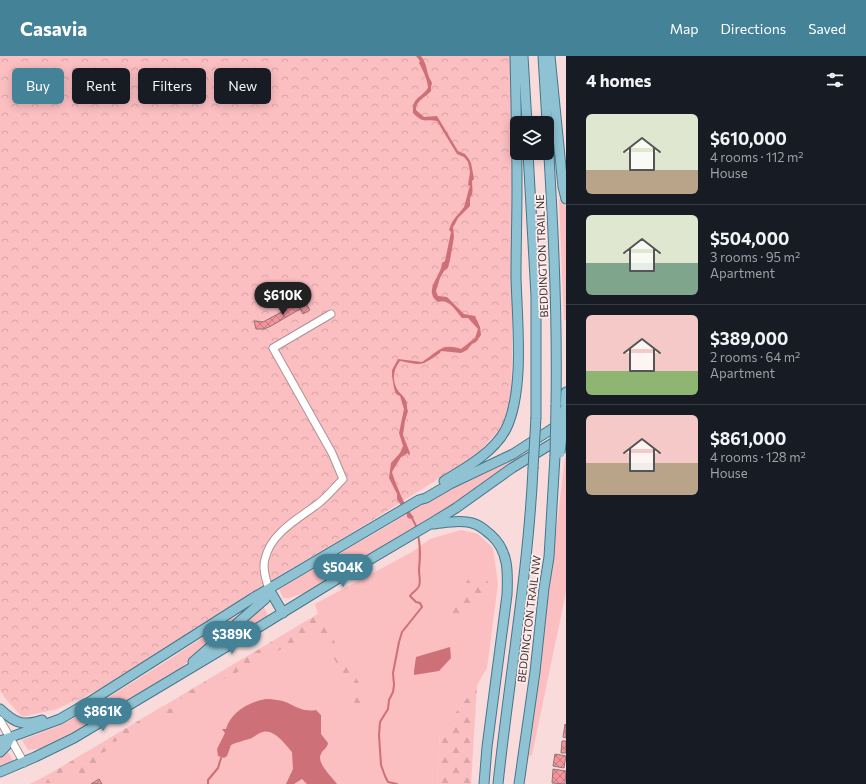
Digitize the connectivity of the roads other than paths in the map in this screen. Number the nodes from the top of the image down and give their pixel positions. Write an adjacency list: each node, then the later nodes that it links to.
1 (515, 56): 15 (main road)
2 (523, 56): 5 (main road)
3 (543, 56): 10 (main road, BEDDINGTON TRAIL NE)
4 (550, 56): 7 (main road)
5 (527, 116)
6 (528, 160): 14 (main road, BEDDINGTON TRAIL NE, bridge)
7 (566, 199)
8 (331, 314): 17 (street)
9 (566, 392): 10 (main road)
10 (561, 407): 13 (main road, BEDDINGTON TRAIL NE, bridge)
11 (566, 420): 15 (main road)
12 (566, 435): 16 (main road)
13 (558, 454): 30 (main road, BEDDINGTON TRAIL NW)
14 (533, 469): 29 (main road, BEDDINGTON TRAIL NW)
15 (419, 500): 17 (main road)
16 (430, 524): 18 (main road); 28 (main road)
17 (269, 589): 18 (main road); 19 (main road); 20 (main road)
18 (283, 613): 19 (main road)
19 (171, 680): 26 (main road)
20 (88, 702): 21 (main road); 23 (main road)
21 (0, 709)
22 (0, 720): 23 (street)
23 (10, 738): 24 (main road); 25 (main road); 26 (street)
24 (0, 741)
25 (0, 752)
26 (24, 763): 27 (main road)
27 (0, 772)
28 (484, 784)
29 (498, 784)
30 (519, 784)

